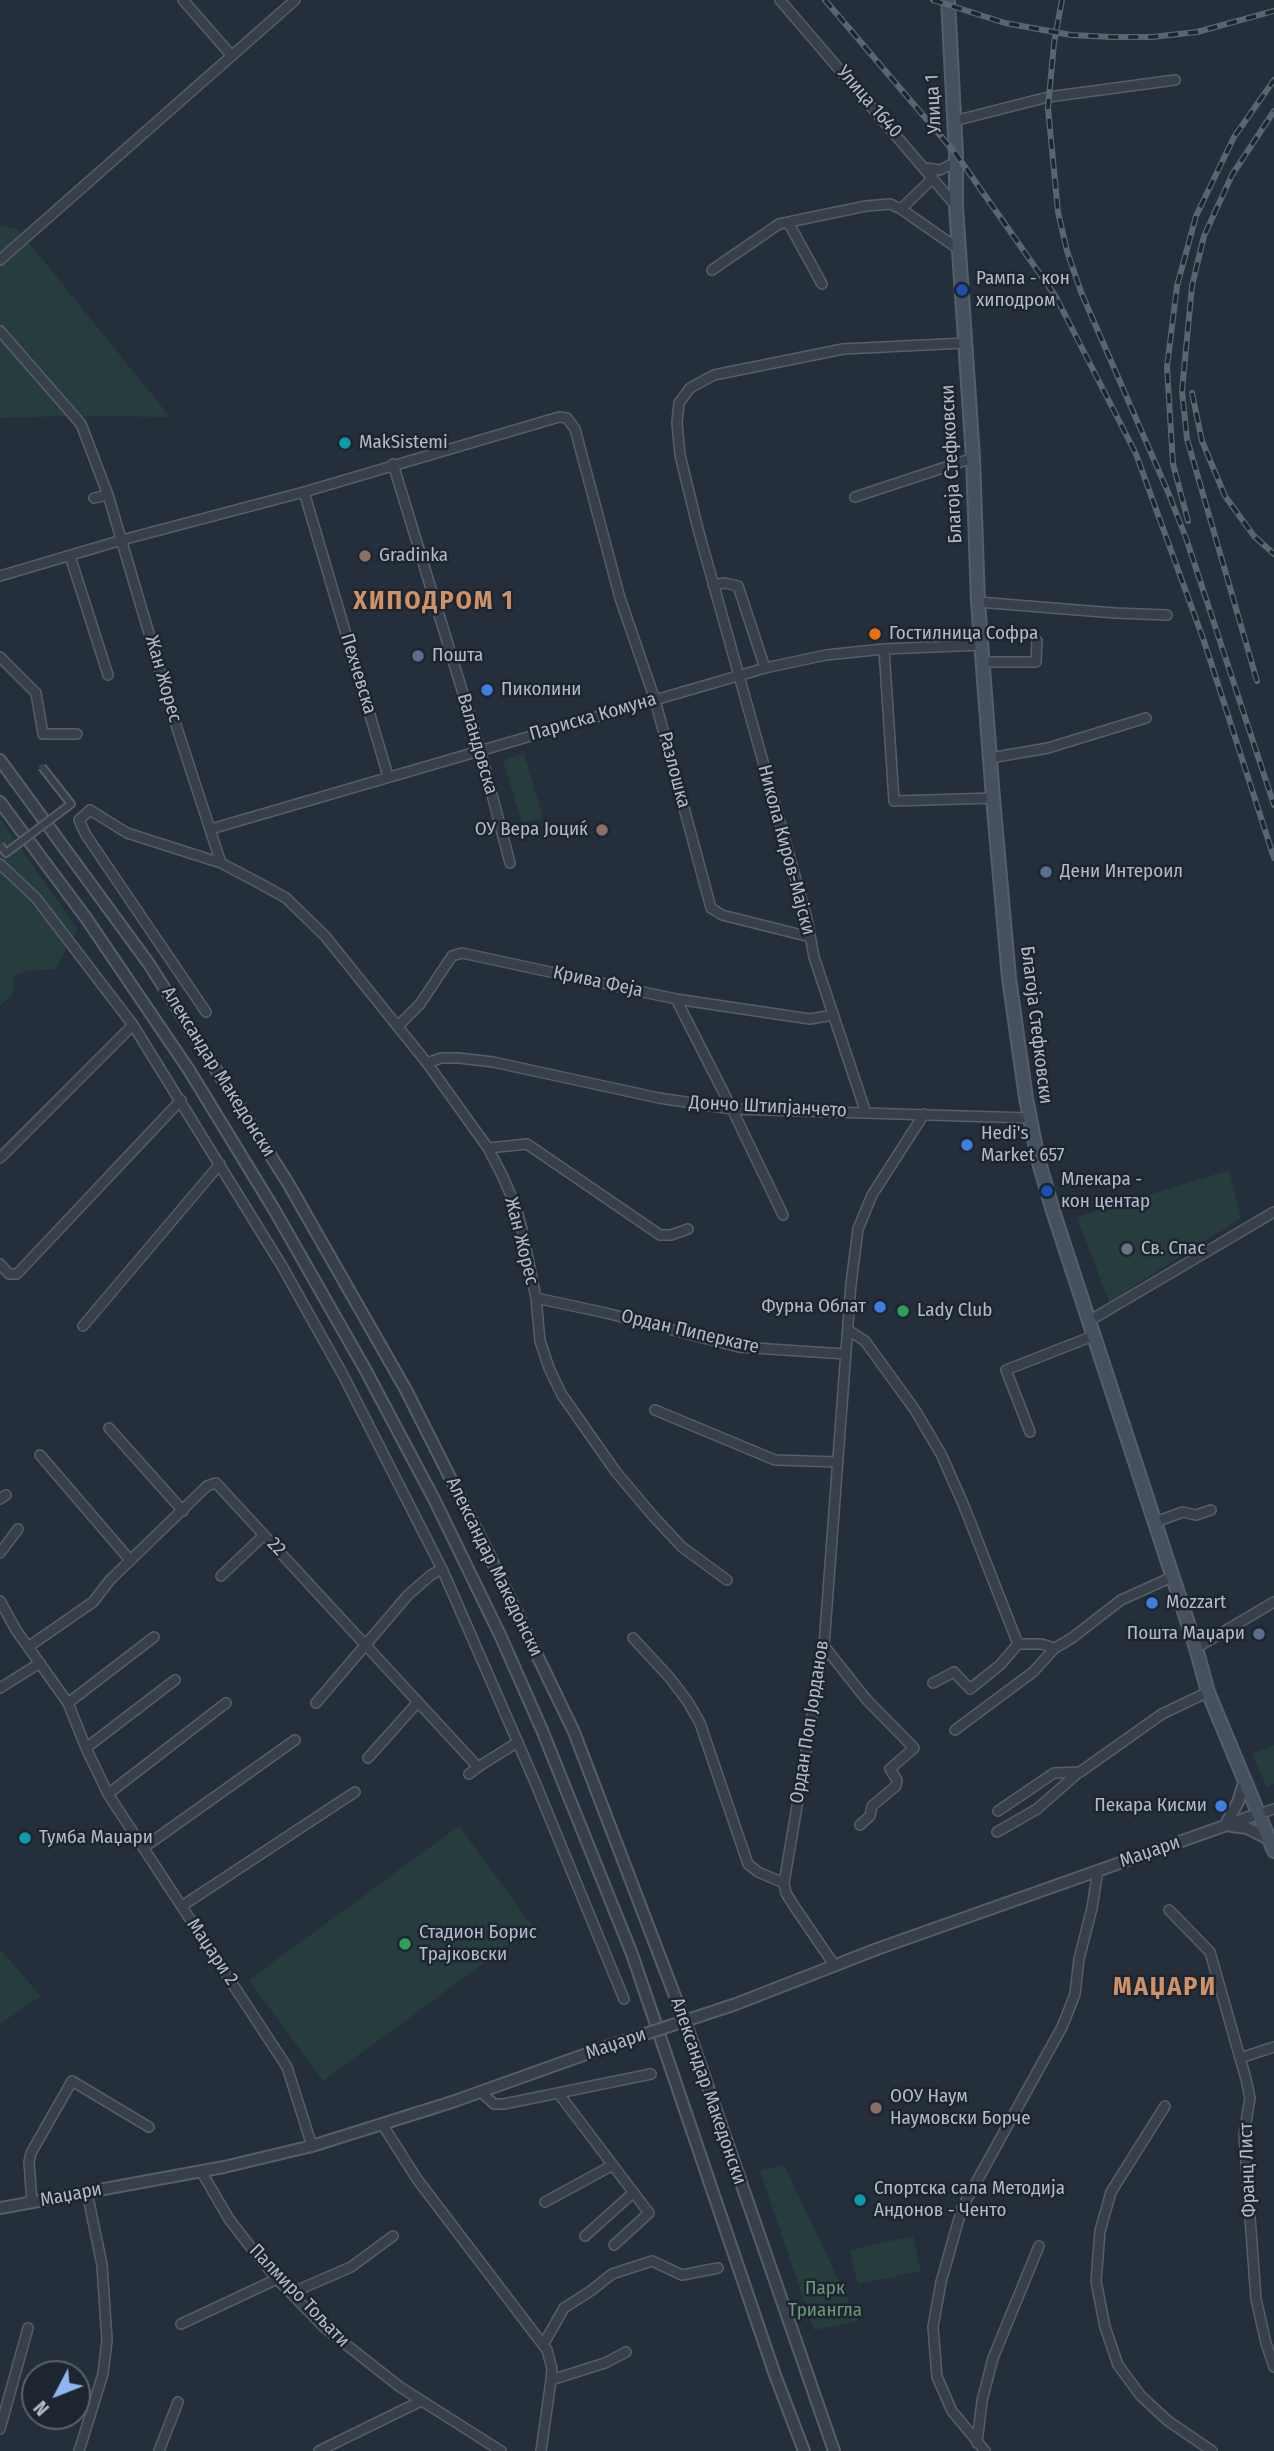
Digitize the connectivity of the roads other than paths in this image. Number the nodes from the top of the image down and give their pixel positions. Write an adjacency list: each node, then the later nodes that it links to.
1 (183, 0): 5 (street)
2 (295, 0): 5 (street)
3 (780, 0): 9 (street, Улица 1640)
4 (948, 0): 7 (main road, Улица 1)
5 (232, 56): 15 (street)
6 (1175, 80): 7 (street)
7 (954, 121): 8 (main road, Улица 1)
8 (956, 162): 9 (street); 11 (main road, Улица 1)
9 (924, 167): 10 (street, Улица 1640)
10 (933, 178): 11 (street, Улица 1640); 12 (street)
11 (956, 206): 14 (main road, Благоја Стефковски)
12 (901, 209): 13 (street); 14 (street)
13 (788, 222): 16 (street); 17 (street)
14 (960, 250): 19 (main road, Благоја Стефковски)
15 (0, 260)
16 (712, 270)
17 (822, 284)
18 (0, 331): 23 (street, Жан Жорес)
19 (965, 342): 20 (main road, Благоја Стефковски); 29 (street, Никола Киров-Мајски)
20 (973, 458): 24 (street); 30 (main road, Благоја Стефковски)
21 (394, 464): 22 (street); 40 (street, Разлошка); 43 (street, Валандовска)
22 (304, 492): 26 (street); 47 (street, Пехчевска)
23 (108, 495): 25 (street); 26 (street, Жан Жорес)
24 (855, 497)
25 (94, 498)
26 (122, 540): 27 (street); 50 (street, Жан Жорес)
27 (70, 556): 28 (street); 39 (street)
28 (0, 576)
29 (713, 585): 37 (street); 38 (street, Никола Киров-Мајски)
30 (978, 602): 31 (street); 33 (main road, Благоја Стефковски)
31 (1167, 615)
32 (1037, 641): 36 (street)
33 (982, 645): 34 (street, Париска Комуна); 36 (main road, Благоја Стефковски)
34 (884, 649): 37 (street, Париска Комуна); 48 (street)
35 (0, 657): 42 (street)
36 (983, 662): 44 (main road, Благоја Стефковски)
37 (765, 667): 38 (street, Париска Комуна)
38 (738, 674): 40 (street, Париска Комуна); 55 (street, Никола Киров-Мајски)
39 (108, 675)
40 (655, 700): 43 (street, Париска Комуна); 55 (street, Разлошка)
41 (1146, 718): 44 (street)
42 (77, 734)
43 (480, 749): 47 (street, Париска Комуна); 53 (street, Валандовска)
44 (990, 758): 48 (main road, Благоја Стефковски)
45 (0, 760): 179 (street, Александар Македонски)
46 (42, 767): 51 (street, bridge)
47 (388, 776): 50 (street, Париска Комуна)
48 (993, 798): 66 (main road, Благоја Стефковски)
49 (0, 802): 178 (street, Александар Македонски)
50 (211, 829): 52 (street, Жан Жорес)
51 (0, 845)
52 (222, 863): 57 (street, Жан Жорес); 60 (street, Жан Жорес)
53 (510, 863)
54 (0, 864): 59 (street)
55 (810, 937): 58 (street, Никола Киров-Мајски)
56 (676, 999): 58 (street, Крива Феја); 60 (street, Крива Феја); 63 (street)
57 (206, 1012)
58 (833, 1015): 64 (street, Никола Киров-Мајски)
59 (133, 1025): 62 (street); 68 (street)
60 (398, 1026): 61 (street, Жан Жорес)
61 (427, 1063): 63 (street, Дончо Штипјанчето); 67 (street, Жан Жорес)
62 (181, 1100): 69 (street); 73 (street)
63 (732, 1109): 64 (street, Дончо Штипјанчето); 71 (street)
64 (866, 1113): 65 (street, Дончо Штипјанчето)
65 (924, 1114): 66 (street, Дончо Штипјанчето); 77 (street, Ордан Поп Јорданов)
66 (1029, 1118): 75 (main road, Благоја Стефковски)
67 (488, 1148): 72 (street); 74 (street, Жан Жорес)
68 (0, 1158)
69 (220, 1164): 76 (street); 92 (street)
70 (1274, 1212): 75 (street)
71 (783, 1215)
72 (688, 1229)
73 (0, 1264)
74 (536, 1298): 79 (street, Ордан Пиперкате); 95 (street, Жан Жорес)
75 (1089, 1321): 78 (main road, Благоја Стефковски)
76 (83, 1326)
77 (848, 1330): 79 (street, Ордан Поп Јорданов); 101 (street)
78 (1093, 1336): 82 (street); 87 (main road, Благоја Стефковски)
79 (845, 1354): 84 (street, Ордан Поп Јорданов)
80 (655, 1410): 84 (street)
81 (108, 1428): 86 (street)
82 (1030, 1432)
83 (40, 1455): 91 (street)
84 (838, 1462): 102 (street, Ордан Поп Јорданов)
85 (1211, 1510): 87 (street)
86 (183, 1511): 89 (street, 22); 91 (street, 22)
87 (1155, 1522): 94 (main road, Благоја Стефковски)
88 (18, 1529): 90 (street)
89 (264, 1535): 93 (street); 100 (street, 22)
90 (0, 1553)
91 (130, 1560): 103 (street, 22)
92 (442, 1569): 100 (street); 117 (street)
93 (221, 1576)
94 (1172, 1577): 104 (street); 105 (main road, Благоја Стефковски)
95 (727, 1580)
96 (0, 1601): 103 (street)
97 (1274, 1602): 105 (street)
98 (153, 1637): 112 (street)
99 (633, 1638): 135 (street)
100 (366, 1643): 111 (street, 22); 114 (street)
101 (1018, 1644): 104 (street); 108 (street)
102 (824, 1646): 129 (street); 135 (street, Ордан Поп Јорданов)
103 (28, 1647): 106 (street)
104 (1055, 1648): 115 (street)
105 (1196, 1648): 110 (main road, Благоја Стефковски)
106 (40, 1663): 109 (street); 112 (street)
107 (175, 1680): 118 (street)
108 (933, 1683)
109 (0, 1688)
110 (1208, 1692): 121 (street); 123 (main road, Благоја Стефковски)
111 (418, 1702): 119 (street); 120 (street, 22)
112 (68, 1703): 118 (street)
113 (226, 1703): 125 (street)
114 (316, 1703)
115 (955, 1730)
116 (295, 1740): 133 (street)
117 (518, 1742): 120 (street); 139 (street)
118 (86, 1748): 125 (street)
119 (368, 1758)
120 (478, 1766): 122 (street)
121 (1079, 1772): 127 (street); 131 (street)
122 (469, 1774)
123 (1244, 1783): 128 (main road, Благоја Стефковски); 130 (street)
124 (355, 1792): 136 (street, Маџари 2)
125 (108, 1794): 133 (street)
126 (1274, 1809): 128 (street)
127 (998, 1811)
128 (1258, 1814): 130 (street, Маџари); 132 (main road, Благоја Стефковски)
129 (860, 1825)
130 (1225, 1826): 132 (street); 134 (street, Маџари)
131 (997, 1832)
132 (1271, 1845)
133 (143, 1847): 136 (street)
134 (1098, 1870): 138 (street, Маџари); 172 (street)
135 (784, 1883): 138 (street)
136 (181, 1906): 148 (street, Маџари 2)
137 (1169, 1910): 141 (street, Франц Лист)
138 (835, 1966): 143 (street, Маџари, bridge)
139 (624, 1999)
140 (1274, 2047): 141 (street)
141 (1240, 2058): 167 (street, Франц Лист)
142 (651, 2074): 144 (street)
143 (480, 2091): 144 (street); 146 (street, Маџари)
144 (559, 2094): 149 (street)
145 (1165, 2106): 181 (street)
146 (382, 2124): 148 (street, Маџари); 165 (street)
147 (149, 2127): 153 (street)
148 (312, 2146): 150 (street, Маџари)
149 (613, 2165): 152 (street); 154 (street)
150 (201, 2171): 151 (street, Маџари); 161 (street, Палмиро Тољати)
151 (87, 2192): 153 (street, Маџари); 173 (street)
152 (633, 2193): 156 (street); 158 (street)
153 (32, 2202): 155 (street, Маџари)
154 (545, 2202)
155 (0, 2208)
156 (585, 2235)
157 (393, 2236): 162 (street)
158 (614, 2245)
159 (1039, 2246): 172 (street)
160 (718, 2267): 165 (street)
161 (277, 2279): 162 (street, Палмиро Тољати); 163 (street)
162 (291, 2293): 169 (street, Палмиро Тољати)
163 (181, 2325)
164 (28, 2329): 171 (street)
165 (543, 2344): 168 (street)
166 (626, 2352): 168 (street)
167 (1274, 2367)
168 (551, 2380): 177 (street)
169 (421, 2401): 175 (street); 176 (street, Палмиро Тољати)
170 (178, 2402): 174 (street)
171 (0, 2429)
172 (977, 2443): 180 (street)
173 (79, 2451)
174 (159, 2451)
175 (319, 2451)
176 (500, 2451)
177 (541, 2451)
178 (804, 2451)
179 (834, 2451)
180 (985, 2451)
181 (1212, 2451)

